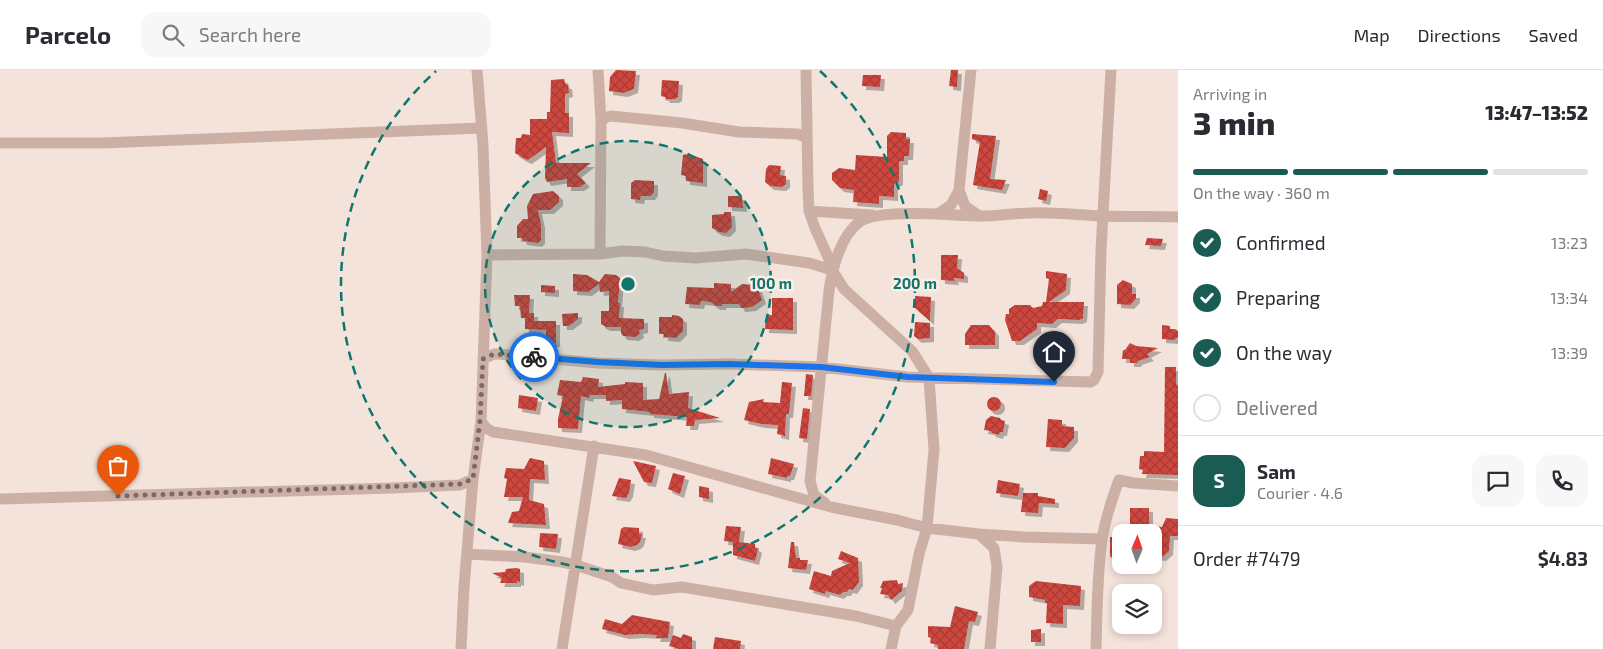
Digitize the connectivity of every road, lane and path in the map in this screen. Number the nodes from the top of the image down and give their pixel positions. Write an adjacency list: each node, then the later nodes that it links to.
1 (477, 70): 7 (street)
2 (598, 70): 6 (street)
3 (806, 70): 8 (street)
4 (971, 70): 10 (street)
5 (1111, 70): 15 (street)
6 (601, 121): 8 (street); 17 (street)
7 (482, 128): 9 (street); 18 (street)
8 (808, 138): 11 (street)
9 (0, 143)
10 (959, 190): 12 (street); 14 (street)
11 (809, 211): 13 (street); 19 (street)
12 (938, 214): 13 (street); 14 (street)
13 (875, 215): 19 (street)
14 (981, 216): 15 (street)
15 (1104, 216): 16 (street); 22 (street)
16 (1178, 217)
17 (600, 254): 18 (street); 19 (street)
18 (487, 255): 20 (street)
19 (832, 270): 21 (street); 22 (street)
20 (483, 359): 21 (street); 23 (street)
21 (821, 367): 22 (street); 28 (street)
22 (929, 378): 29 (street)
23 (480, 420): 24 (street); 25 (street)
24 (594, 446): 28 (street); 33 (street)
25 (473, 479): 27 (street); 32 (street)
26 (1178, 486): 31 (street)
27 (0, 499)
28 (831, 507): 29 (street)
29 (927, 528): 30 (street); 34 (street)
30 (979, 534): 31 (street); 38 (street)
31 (1102, 538): 39 (street)
32 (467, 554): 33 (street); 35 (street)
33 (576, 565): 34 (street); 36 (street)
34 (896, 626): 37 (street)
35 (461, 649)
36 (562, 649)
37 (891, 649)
38 (990, 649)
39 (1096, 649)

